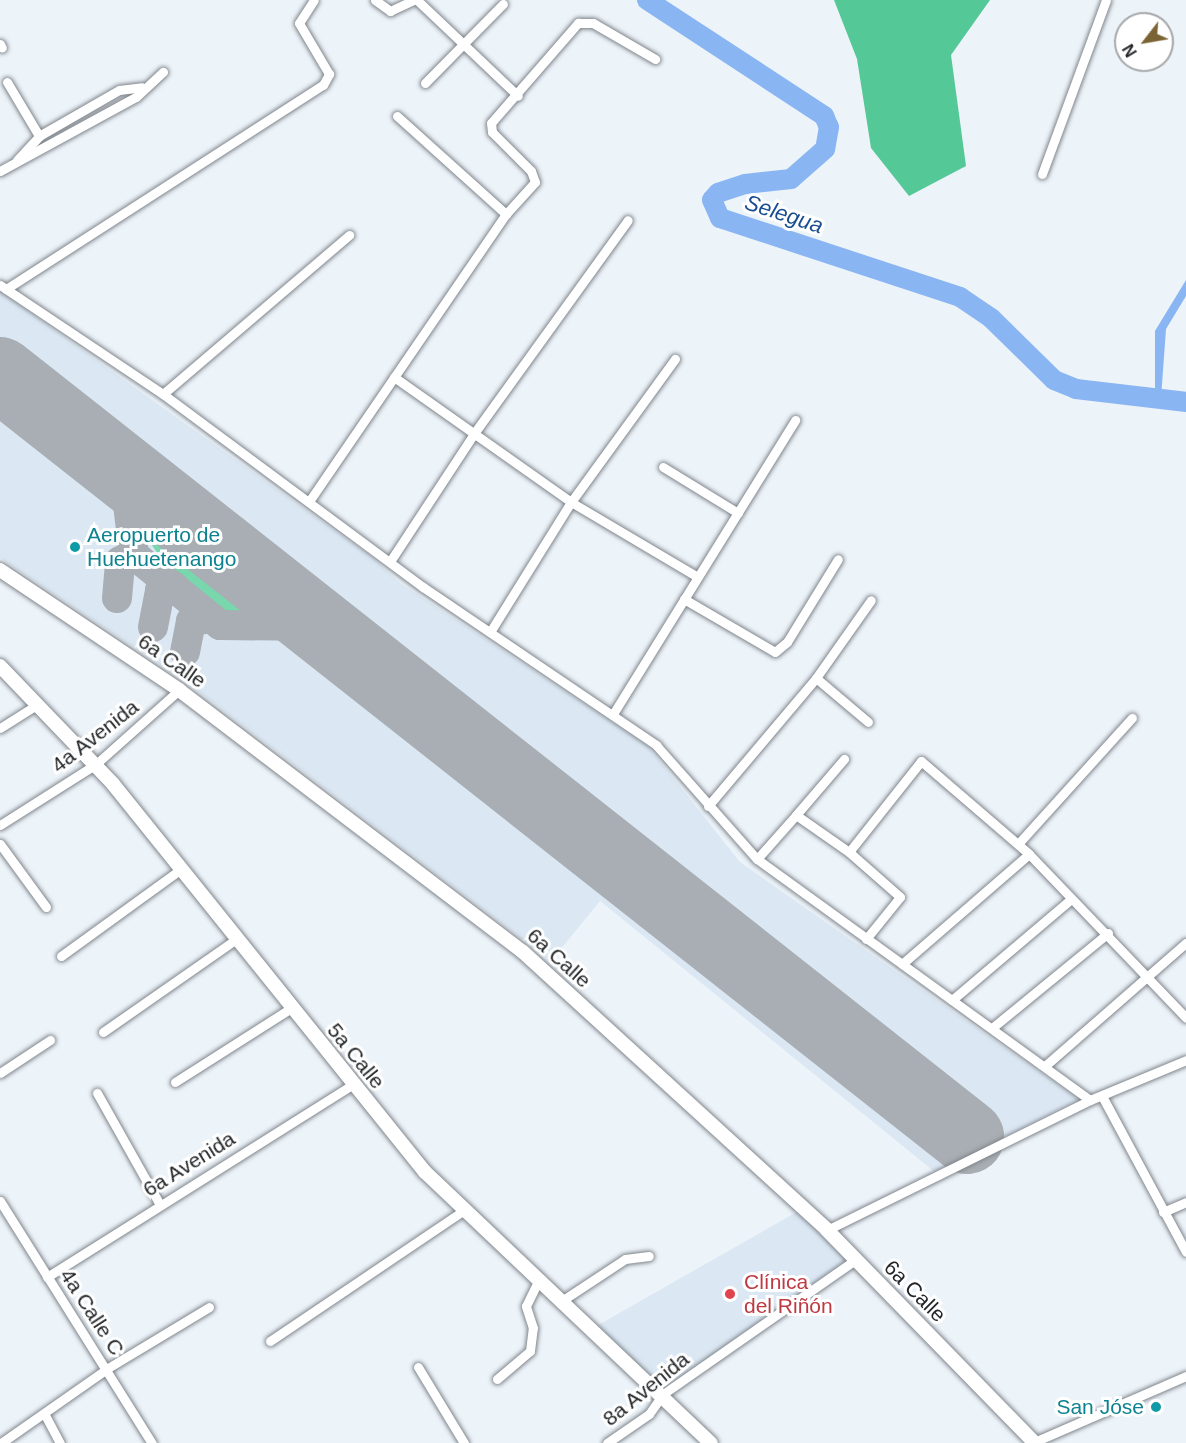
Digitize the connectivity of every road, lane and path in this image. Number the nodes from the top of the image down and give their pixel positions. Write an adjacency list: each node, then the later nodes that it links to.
1 (314, 0): 21 (street)
2 (375, 0): 3 (street)
3 (416, 0): 6 (street)
4 (1106, 0): 17 (street)
5 (503, 3): 6 (street)
6 (466, 43): 10 (street); 12 (street)
7 (655, 59): 12 (street)
8 (163, 72): 11 (street)
9 (7, 82): 14 (street)
10 (425, 83)
11 (141, 87): 14 (street); 15 (street)
12 (518, 96): 18 (street)
13 (397, 116): 18 (street)
14 (39, 136): 15 (street)
15 (17, 160): 16 (street)
16 (0, 171)
17 (1042, 174)
18 (506, 214): 23 (street)
19 (628, 220): 26 (street)
20 (349, 235): 24 (street)
21 (3, 287): 24 (street)
22 (675, 359): 29 (street)
23 (394, 377): 26 (street); 28 (street)
24 (164, 394): 28 (street)
25 (795, 420): 30 (street)
26 (475, 432): 29 (street); 32 (street)
27 (663, 467): 30 (street)
28 (310, 500): 32 (street)
29 (571, 502): 34 (street); 37 (street)
30 (738, 513): 34 (street)
31 (838, 559): 35 (street)
32 (391, 560): 37 (street)
33 (0, 570): 40 (street, 6a Calle)
34 (698, 577): 35 (street)
35 (684, 599): 42 (street)
36 (871, 600): 39 (street)
37 (490, 632): 42 (street)
38 (0, 666): 41 (street, 5a Calle)
39 (816, 678): 44 (street); 48 (street)
40 (179, 690): 47 (street, 4a Avenida); 85 (street, 6a Calle)
41 (38, 704): 45 (street); 47 (street, 5a Calle)
42 (613, 714): 48 (street)
43 (1131, 718): 52 (street)
44 (868, 722)
45 (0, 728)
46 (844, 759): 49 (street)
47 (96, 764): 50 (street, 4a Avenida); 56 (street, 5a Calle)
48 (708, 806): 55 (street)
49 (796, 815): 53 (street); 55 (street)
50 (0, 825)
51 (0, 844): 58 (street)
52 (1018, 844): 53 (street); 54 (street)
53 (849, 852): 60 (street)
54 (1029, 854): 57 (street); 64 (street)
55 (757, 859): 60 (street)
56 (181, 869): 61 (street, 5a Calle); 63 (street)
57 (1070, 900): 59 (street); 66 (street)
58 (46, 907)
59 (1108, 933): 65 (street); 69 (street)
60 (866, 939): 64 (street)
61 (235, 940): 67 (street, 5a Calle); 70 (street)
62 (1186, 943): 65 (street)
63 (61, 956)
64 (902, 964): 66 (street)
65 (1147, 977): 68 (street); 73 (street)
66 (952, 1000): 69 (street)
67 (291, 1008): 75 (street); 76 (street, 5a Calle)
68 (1186, 1018)
69 (992, 1028): 73 (street)
70 (104, 1032)
71 (50, 1040): 74 (street)
72 (1186, 1060): 78 (street)
73 (1046, 1065): 79 (street)
74 (0, 1073)
75 (175, 1082)
76 (352, 1084): 82 (street, 6a Avenida); 83 (street, 5a Calle)
77 (97, 1093): 82 (street)
78 (1102, 1096): 79 (street); 84 (street)
79 (1090, 1100): 85 (street)
80 (0, 1201): 89 (street, 4a Calle C)
81 (1186, 1202): 84 (street)
82 (159, 1203): 89 (street, 6a Avenida)
83 (461, 1212): 90 (street, 5a Calle); 93 (street)
84 (1164, 1212): 86 (street)
85 (827, 1230): 88 (street, 6a Calle)
86 (1186, 1252)
87 (649, 1256): 91 (street)
88 (855, 1260): 98 (street, 8a Avenida); 106 (street, 6a Calle)
89 (46, 1277): 95 (street, 4a Calle C)
90 (539, 1279): 91 (street, 5a Calle); 97 (street)
91 (563, 1300): 98 (street, 5a Calle)
92 (209, 1307): 95 (street)
93 (270, 1341)
94 (418, 1367): 103 (street)
95 (108, 1368): 99 (street); 102 (street, 4a Calle C)
96 (1186, 1376): 106 (street)
97 (497, 1379)
98 (663, 1394): 104 (street, 8a Avenida); 105 (street, 5a Calle)
99 (45, 1415): 100 (street); 101 (street)
100 (1, 1443)
101 (60, 1443)
102 (152, 1443)
103 (464, 1443)
104 (607, 1443)
105 (711, 1443)
106 (1035, 1443)

